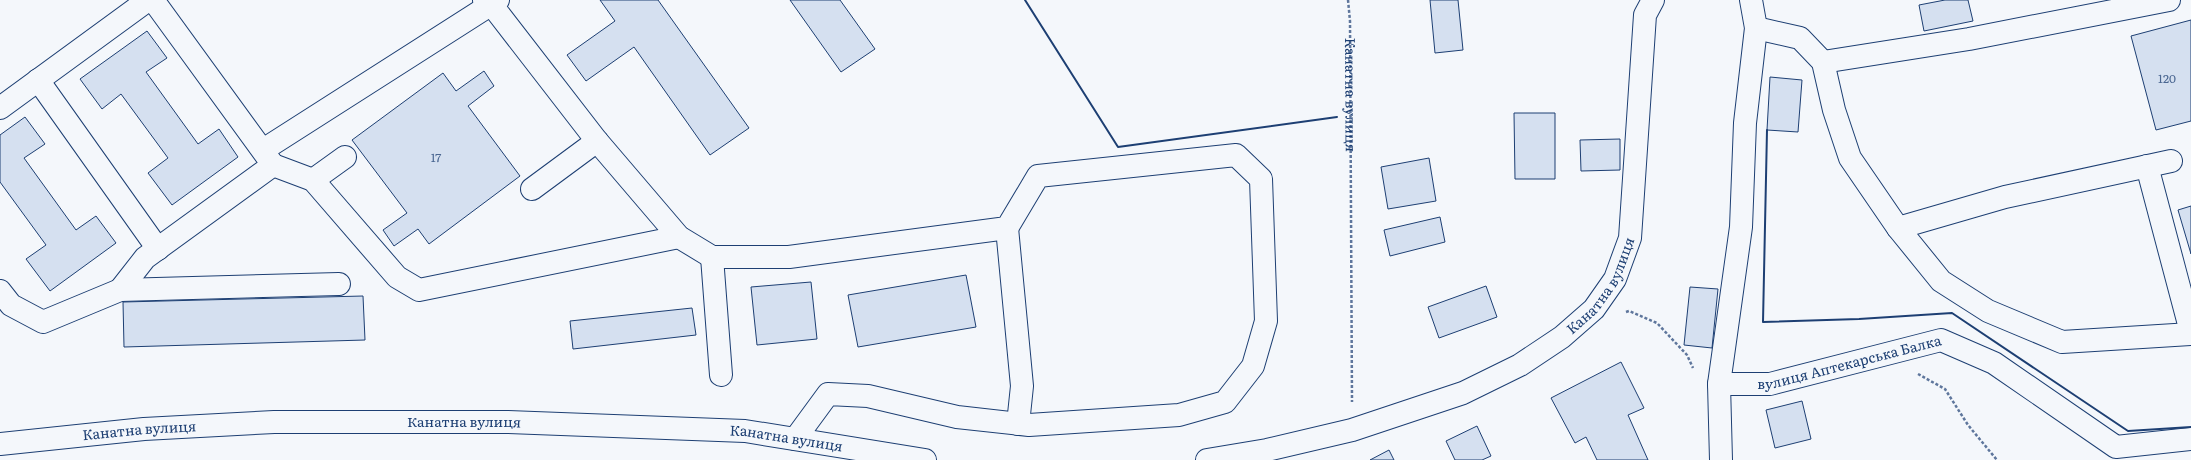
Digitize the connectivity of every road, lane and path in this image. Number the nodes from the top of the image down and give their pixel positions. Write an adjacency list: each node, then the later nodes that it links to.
1 (148, 0): 10 (street)
2 (153, 0): 14 (street)
3 (1348, 0): 34 (path, Канатна вулиця)
4 (1653, 0): 34 (street, Канатна вулиця)
5 (1751, 0): 8 (street)
6 (2169, 0): 9 (street)
7 (491, 1): 12 (street); 14 (street)
8 (1756, 28): 9 (street); 32 (street)
9 (1822, 62): 20 (street)
10 (38, 80): 11 (street); 22 (street)
11 (0, 108)
12 (597, 141): 18 (street); 21 (street)
13 (345, 157): 17 (street)
14 (268, 158): 17 (street); 22 (street)
15 (2171, 161): 16 (street)
16 (2147, 166): 20 (street); 28 (street)
17 (313, 180): 21 (street)
18 (532, 189)
19 (1007, 228): 23 (street); 33 (street); 33 (street)
20 (1898, 228): 28 (street)
21 (679, 237): 23 (street)
22 (158, 249): 25 (street)
23 (712, 257): 31 (street)
24 (339, 284): 25 (street)
25 (120, 290): 26 (street)
26 (0, 291)
27 (1622, 314): 29 (path)
28 (2191, 333)
29 (1694, 370)
30 (1914, 372): 41 (path)
31 (721, 375)
32 (1719, 384): 36 (street, вулиця Аптекарська Балка); 40 (street)
33 (1018, 424): 35 (street)
34 (1352, 430): 39 (street, Канатна вулиця)
35 (795, 439): 37 (street, Канатна вулиця); 38 (street, Канатна вулиця)
36 (2191, 439)
37 (0, 444)
38 (926, 460)
39 (1207, 460)
40 (1721, 460)
41 (1997, 460)

